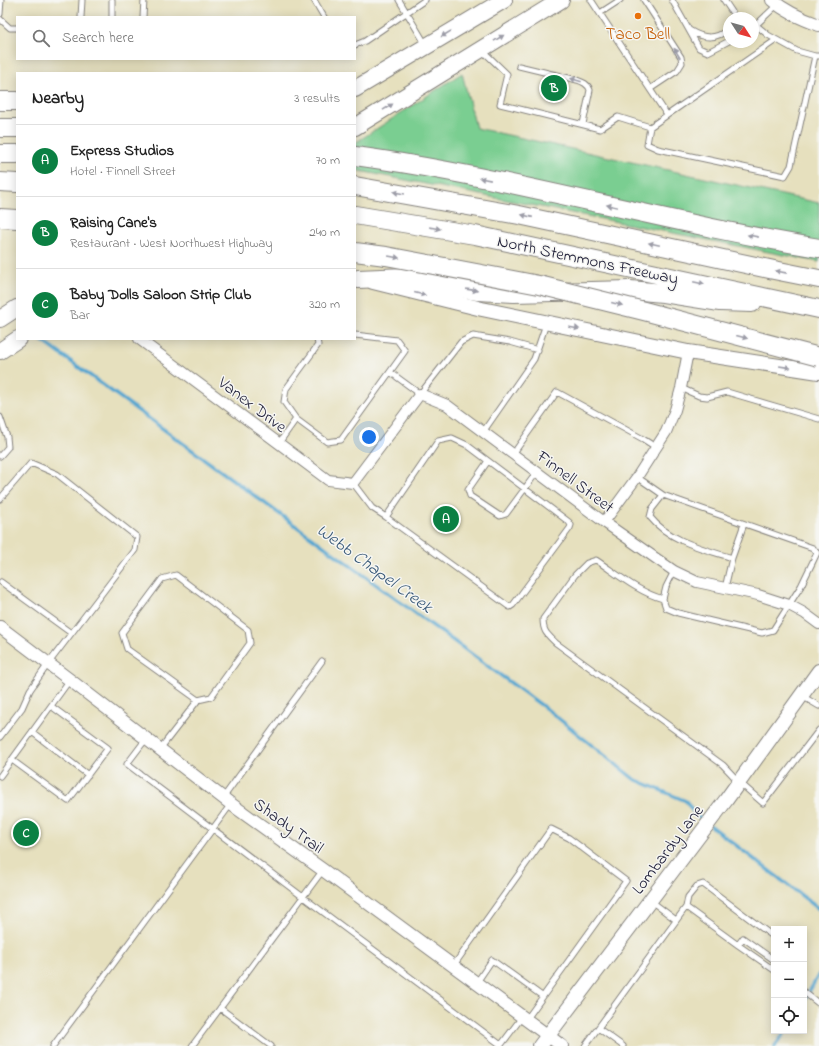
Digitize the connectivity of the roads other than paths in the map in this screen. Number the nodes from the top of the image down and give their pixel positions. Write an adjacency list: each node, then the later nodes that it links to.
1 (1, 0): 19 (lane)
2 (82, 0): 20 (lane)
3 (112, 0): 21 (lane)
4 (144, 0): 22 (lane)
5 (314, 0): 23 (lane)
6 (399, 0): 17 (lane)
7 (425, 0): 17 (lane)
8 (504, 0): 34 (main road, one-way to 34)
9 (561, 0): 35 (main road, one-way to 9)
10 (591, 0): 18 (lane)
11 (620, 0): 18 (lane)
12 (644, 0): 39 (lane, one-way to 12)
13 (672, 0): 28 (lane)
14 (724, 0): 16 (lane)
15 (775, 2): 25 (lane); 26 (street)
16 (732, 12)
17 (407, 13): 33 (lane); 34 (lane)
18 (600, 13): 39 (lane)
19 (0, 14)
20 (81, 16)
21 (112, 16)
22 (143, 16)
23 (323, 16)
24 (0, 20): 27 (lane)
25 (759, 20)
26 (819, 25)
27 (16, 28)
28 (688, 29): 30 (lane); 32 (lane)
29 (759, 29): 31 (lane)
30 (723, 33)
31 (776, 40): 36 (lane); 42 (lane)
32 (723, 43)
33 (356, 45)
34 (427, 46): 38 (main road)
35 (481, 49): 43 (lane); 44 (main road, one-way to 35)
36 (817, 56): 45 (lane)
37 (519, 66): 43 (lane, one-way to 37)
38 (356, 88)
39 (650, 89): 42 (lane)
40 (0, 101): 41 (highway)
41 (16, 101)
42 (667, 115): 45 (lane)
43 (582, 124): 45 (lane)
44 (356, 126)
45 (650, 127)
46 (0, 128): 47 (highway)
47 (16, 128)
48 (0, 154): 49 (highway)
49 (16, 154)
50 (356, 156): 57 (highway, one-way to 50)
51 (0, 182): 52 (highway)
52 (16, 183)
53 (356, 186): 60 (highway, North Stemmons Freeway, one-way to 53)
54 (356, 214): 61 (highway, North Stemmons Freeway, one-way to 61)
55 (0, 218): 56 (highway)
56 (16, 219)
57 (819, 248)
58 (356, 252): 73 (highway, one-way to 73, bridge)
59 (356, 278): 61 (highway, one-way to 61); 65 (main road, one-way to 65)
60 (819, 279)
61 (795, 304): 63 (highway, North Stemmons Freeway)
62 (16, 309): 64 (main road)
63 (819, 309)
64 (0, 319)
65 (546, 323): 70 (lane); 72 (main road, one-way to 72)
66 (356, 335): 74 (lane)
67 (16, 340): 71 (main road)
68 (140, 340): 82 (street, Vanex Drive)
69 (317, 340): 79 (lane)
70 (538, 350): 77 (lane); 81 (lane)
71 (0, 351)
72 (688, 352): 75 (main road, one-way to 75); 76 (street)
73 (819, 357)
74 (390, 372): 77 (lane); 79 (lane)
75 (819, 372)
76 (681, 388): 80 (lane); 83 (street)
77 (420, 394): 81 (street, Finnell Street); 89 (street)
78 (0, 417): 85 (lane)
79 (296, 419): 82 (lane)
80 (819, 419)
81 (483, 432): 84 (street, Finnell Street)
82 (278, 443): 89 (street, Vanex Drive)
83 (657, 448): 84 (lane); 88 (street)
84 (513, 454): 87 (street, Finnell Street)
85 (0, 456)
86 (488, 461): 90 (lane); 90 (lane); 93 (lane)
87 (536, 472): 90 (lane); 94 (street, Finnell Street)
88 (637, 477): 91 (lane); 94 (street)
89 (353, 483): 93 (lane)
90 (525, 489): 93 (lane)
91 (663, 495): 95 (lane); 96 (lane)
92 (0, 499): 104 (lane)
93 (386, 518)
94 (604, 522): 97 (street, Finnell Street)
95 (744, 524): 96 (lane); 101 (lane)
96 (732, 558): 99 (lane)
97 (674, 571): 99 (street, Finnell Street); 100 (lane)
98 (1, 582): 104 (lane)
99 (725, 588): 101 (street, Finnell Street)
100 (663, 599): 101 (lane); 121 (lane)
101 (789, 605): 102 (street, Finnell Street)
102 (819, 624)
103 (0, 627): 106 (street, Shady Trail)
104 (72, 633): 106 (lane)
105 (322, 662): 122 (lane)
106 (48, 664): 108 (street, Shady Trail); 115 (lane)
107 (819, 671): 109 (main road, Lombardy Lane)
108 (70, 680): 111 (lane); 116 (street, Shady Trail)
109 (801, 696): 112 (lane); 121 (main road, Lombardy Lane)
110 (198, 700): 110 (lane); 117 (lane)
111 (51, 706): 114 (lane); 119 (lane)
112 (819, 706)
113 (819, 730): 121 (lane)
114 (32, 732): 118 (lane); 119 (lane)
115 (0, 737)
116 (146, 738): 117 (street, Shady Trail); 123 (lane)
117 (160, 749): 122 (street, Shady Trail)
118 (12, 760): 119 (lane); 120 (lane)
119 (88, 775)
120 (0, 776)
121 (740, 782): 126 (main road, Lombardy Lane)
122 (227, 801): 123 (lane); 124 (street, Shady Trail)
123 (213, 829): 125 (lane); 143 (lane)
124 (323, 870): 125 (lane); 132 (street, Shady Trail)
125 (303, 897): 138 (lane); 142 (lane)
126 (650, 901): 128 (lane); 141 (main road, Lombardy Lane)
127 (686, 907): 128 (lane); 129 (lane); 130 (lane)
128 (676, 920): 140 (lane)
129 (771, 935)
130 (738, 945): 131 (lane); 133 (lane)
131 (771, 958)
132 (453, 966): 134 (street, Shady Trail); 136 (lane)
133 (771, 968)
134 (476, 983): 136 (lane); 139 (street, Shady Trail)
135 (807, 994): 137 (lane)
136 (542, 996): 139 (lane)
137 (818, 1003)
138 (220, 1008): 144 (lane); 145 (lane)
139 (524, 1018): 141 (street, Shady Trail); 142 (lane)
140 (598, 1028): 147 (lane); 148 (lane)
141 (544, 1041): 146 (street, Shady Trail)
142 (501, 1045)
143 (53, 1046)
144 (192, 1046)
145 (271, 1046)
146 (562, 1046)
147 (585, 1046)
148 (623, 1046)

